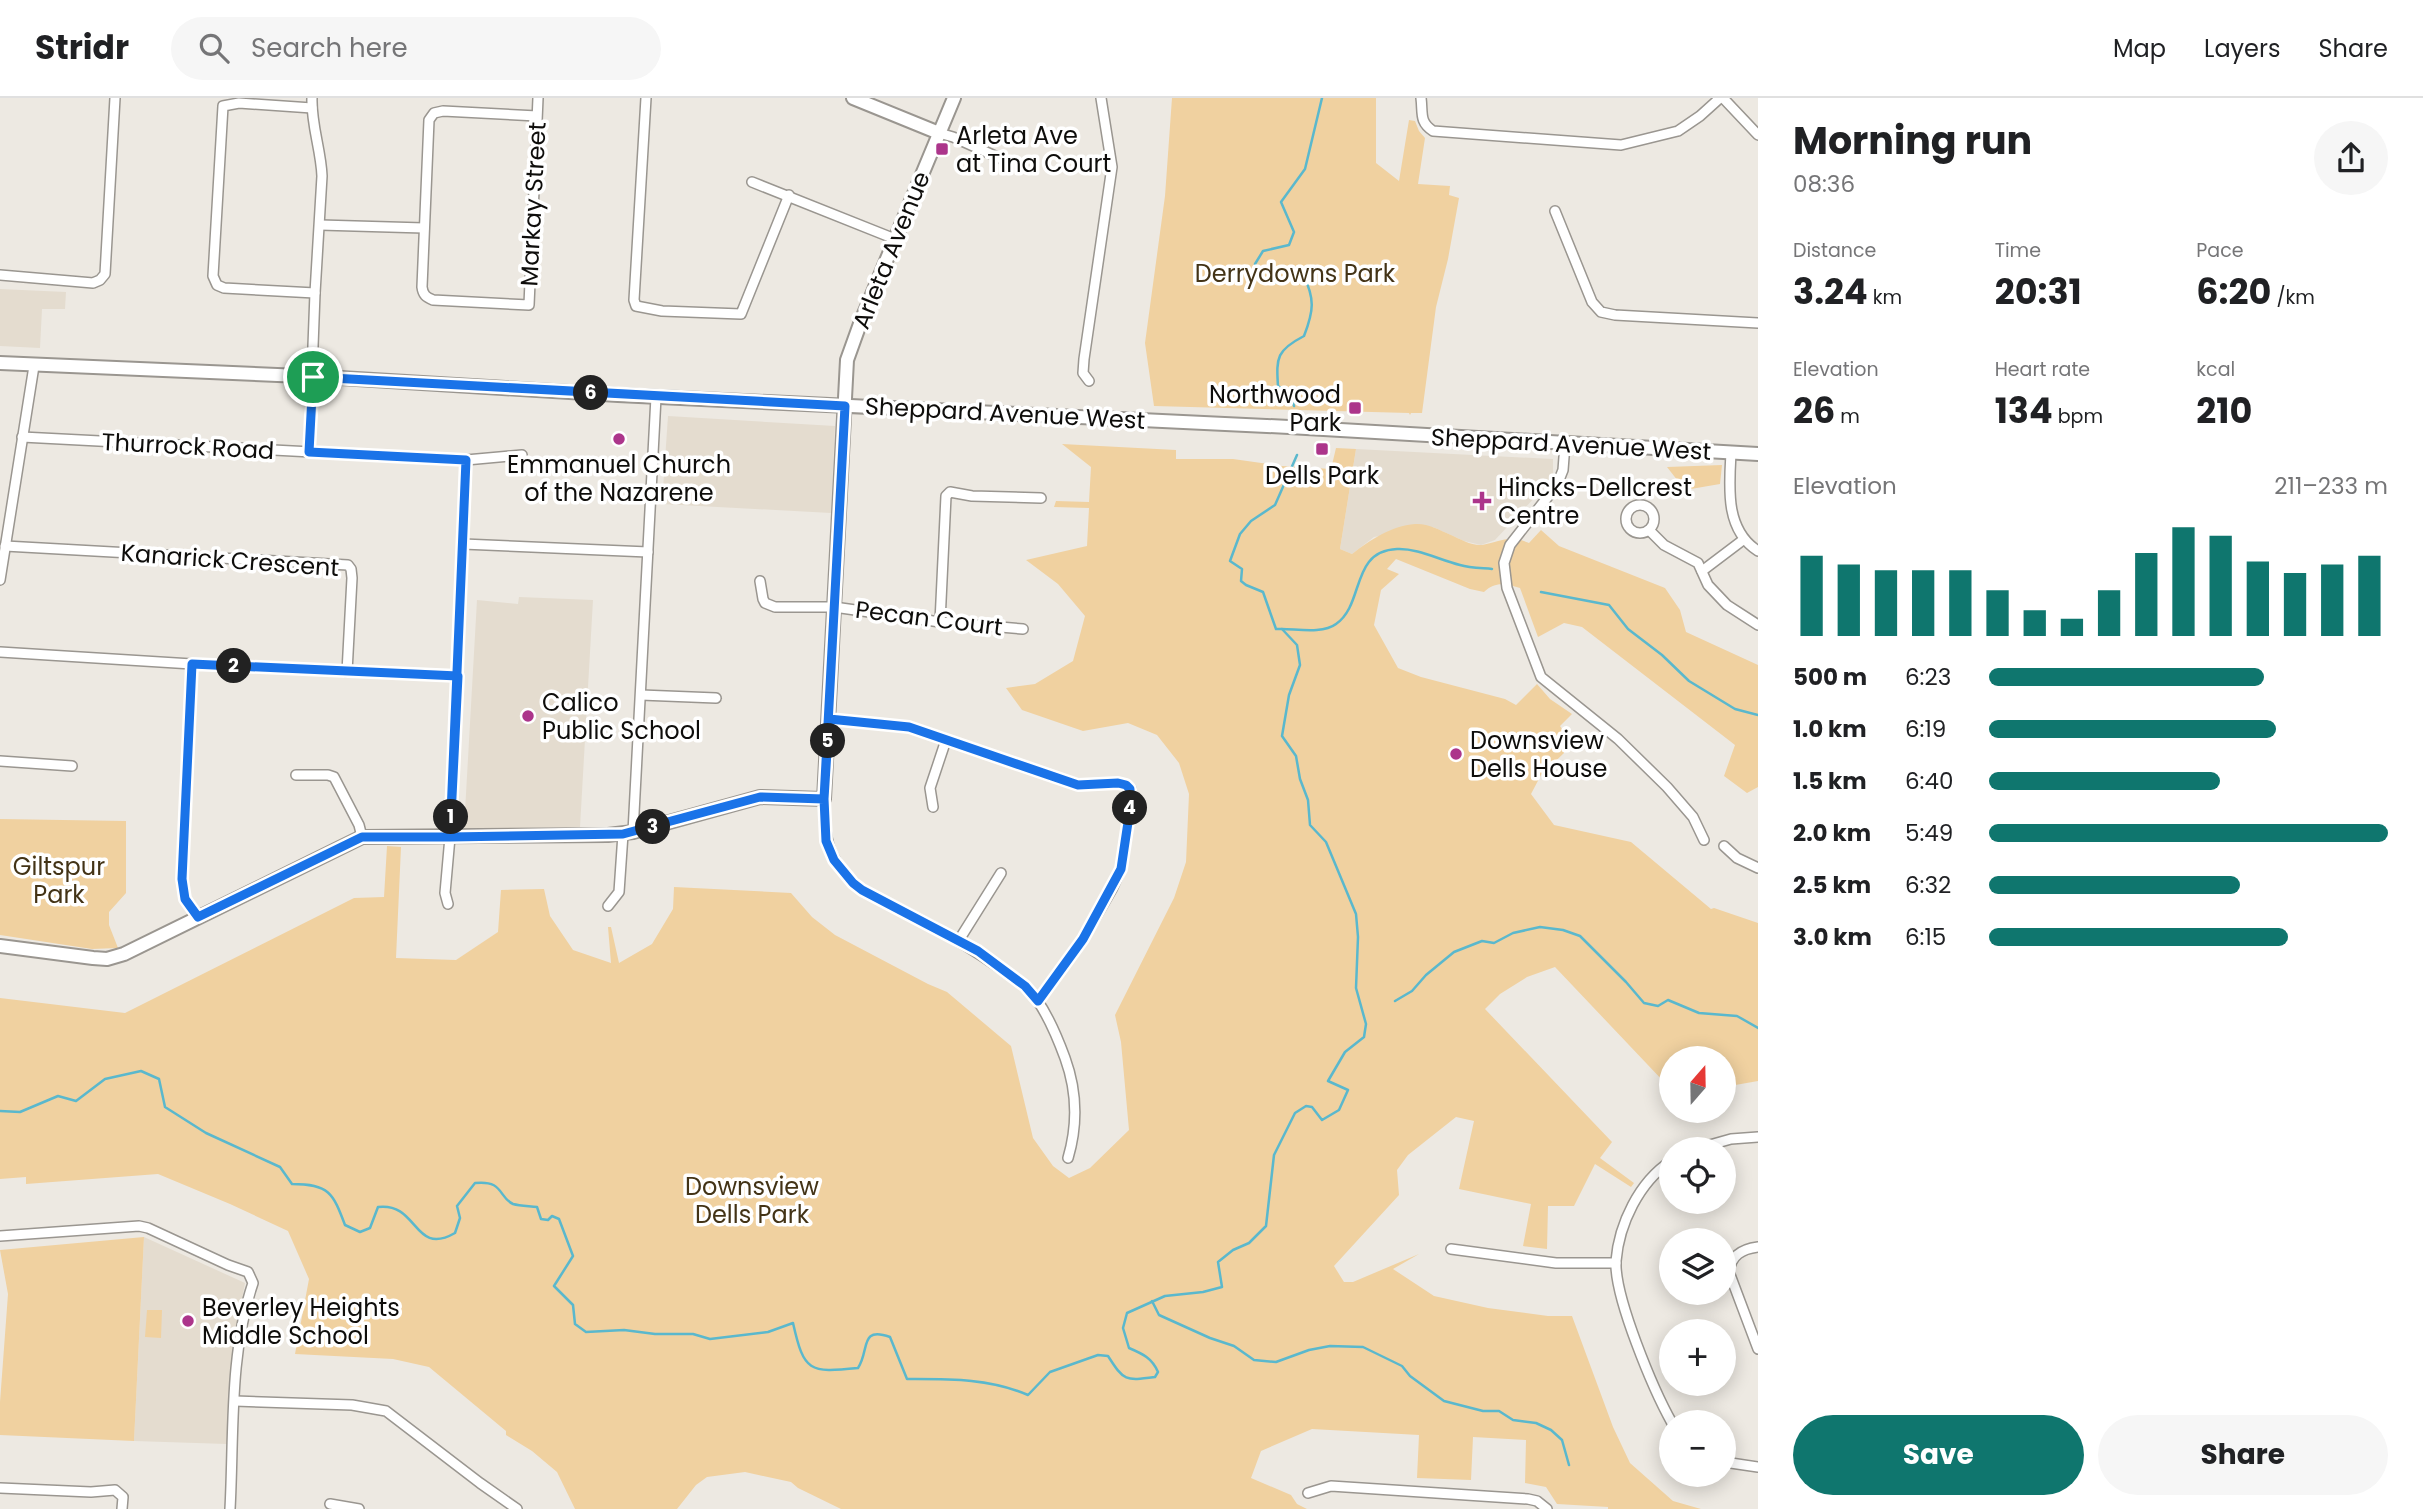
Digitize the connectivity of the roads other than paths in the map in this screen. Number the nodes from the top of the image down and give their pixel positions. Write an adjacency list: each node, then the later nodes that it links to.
1 (114, 98): 21 (street)
2 (312, 98): 10 (street)
3 (538, 98): 11 (street, Markay Street)
4 (646, 98): 16 (street)
5 (853, 98): 12 (main road)
6 (954, 98): 12 (main road, Arleta Avenue)
7 (1101, 98): 27 (street)
8 (1421, 98): 9 (street)
9 (1721, 98): 13 (street)
10 (312, 108): 18 (street); 22 (street)
11 (537, 116): 19 (street); 19 (street, Markay Street)
12 (939, 133): 14 (street); 20 (main road, Arleta Avenue)
13 (1758, 135)
14 (1003, 160)
15 (752, 182): 16 (street)
16 (789, 195): 20 (street)
17 (1555, 211): 23 (street)
18 (320, 225): 19 (street); 22 (street)
19 (424, 228)
20 (895, 239): 29 (main road, Arleta Avenue)
21 (0, 275)
22 (315, 293): 26 (street)
23 (1758, 323)
24 (0, 363): 25 (main road, Sheppard Avenue West)
25 (34, 366): 26 (main road, Sheppard Avenue West); 30 (street)
26 (313, 377): 28 (main road, Sheppard Avenue West); 32 (street)
27 (1089, 381)
28 (656, 397): 29 (main road, Sheppard Avenue West); 43 (street)
29 (845, 406): 31 (main road, Sheppard Avenue West); 47 (main road, Arleta Avenue)
30 (22, 437): 32 (street, Thurrock Road); 41 (street)
31 (1566, 444): 33 (main road, Sheppard Avenue West); 67 (street)
32 (309, 452): 36 (street, Thurrock Road)
33 (1731, 453): 34 (main road, Sheppard Avenue West); 39 (street)
34 (1758, 454)
35 (523, 455): 36 (street, Thurrock Road)
36 (466, 460): 40 (street)
37 (1041, 498): 48 (street)
38 (1648, 530): 44 (street)
39 (1743, 540): 42 (street); 44 (street)
40 (463, 544): 43 (street); 54 (street)
41 (5, 546): 45 (street); 53 (street, Kanarick Crescent)
42 (1758, 551)
43 (648, 552): 55 (street)
44 (1702, 570): 49 (street)
45 (0, 580)
46 (760, 581): 47 (street, Pecan Court)
47 (834, 607): 48 (street, Pecan Court); 57 (main road, Arleta Avenue)
48 (940, 622): 50 (street, Pecan Court)
49 (1758, 625)
50 (1023, 629)
51 (0, 652): 52 (street)
52 (192, 664): 53 (street); 73 (street)
53 (347, 672): 54 (street)
54 (458, 676): 66 (street)
55 (641, 695): 56 (street); 64 (street)
56 (716, 698)
57 (829, 719): 58 (street); 62 (main road, Arleta Avenue)
58 (946, 740): 63 (street); 76 (street)
59 (0, 761): 60 (street)
60 (72, 766)
61 (296, 775): 65 (street)
62 (824, 799): 64 (main road); 74 (street)
63 (933, 807)
64 (628, 833): 66 (main road); 72 (street)
65 (362, 837): 66 (main road); 73 (main road)
66 (450, 837): 71 (street)
67 (1704, 841)
68 (1724, 846): 69 (street)
69 (1758, 868)
70 (1001, 873): 74 (street)
71 (448, 904)
72 (608, 906)
73 (198, 917): 75 (main road)
74 (959, 940): 76 (street)
75 (0, 946)
76 (1038, 1001): 79 (street)
77 (1758, 1137): 78 (street)
78 (1736, 1139)
79 (1068, 1158)
80 (1659, 1170): 84 (street)
81 (0, 1236): 86 (street)
82 (1758, 1247): 85 (street)
83 (1451, 1249): 84 (street)
84 (1616, 1262): 87 (street)
85 (1758, 1349)
86 (235, 1401): 94 (street); 96 (street)
87 (1666, 1410)
88 (1736, 1464): 89 (street)
89 (1758, 1467)
90 (0, 1488): 93 (street)
91 (1308, 1493): 97 (street)
92 (330, 1504): 95 (street)
93 (122, 1509)
94 (230, 1509)
95 (359, 1509)
96 (517, 1509)
97 (1547, 1509)

